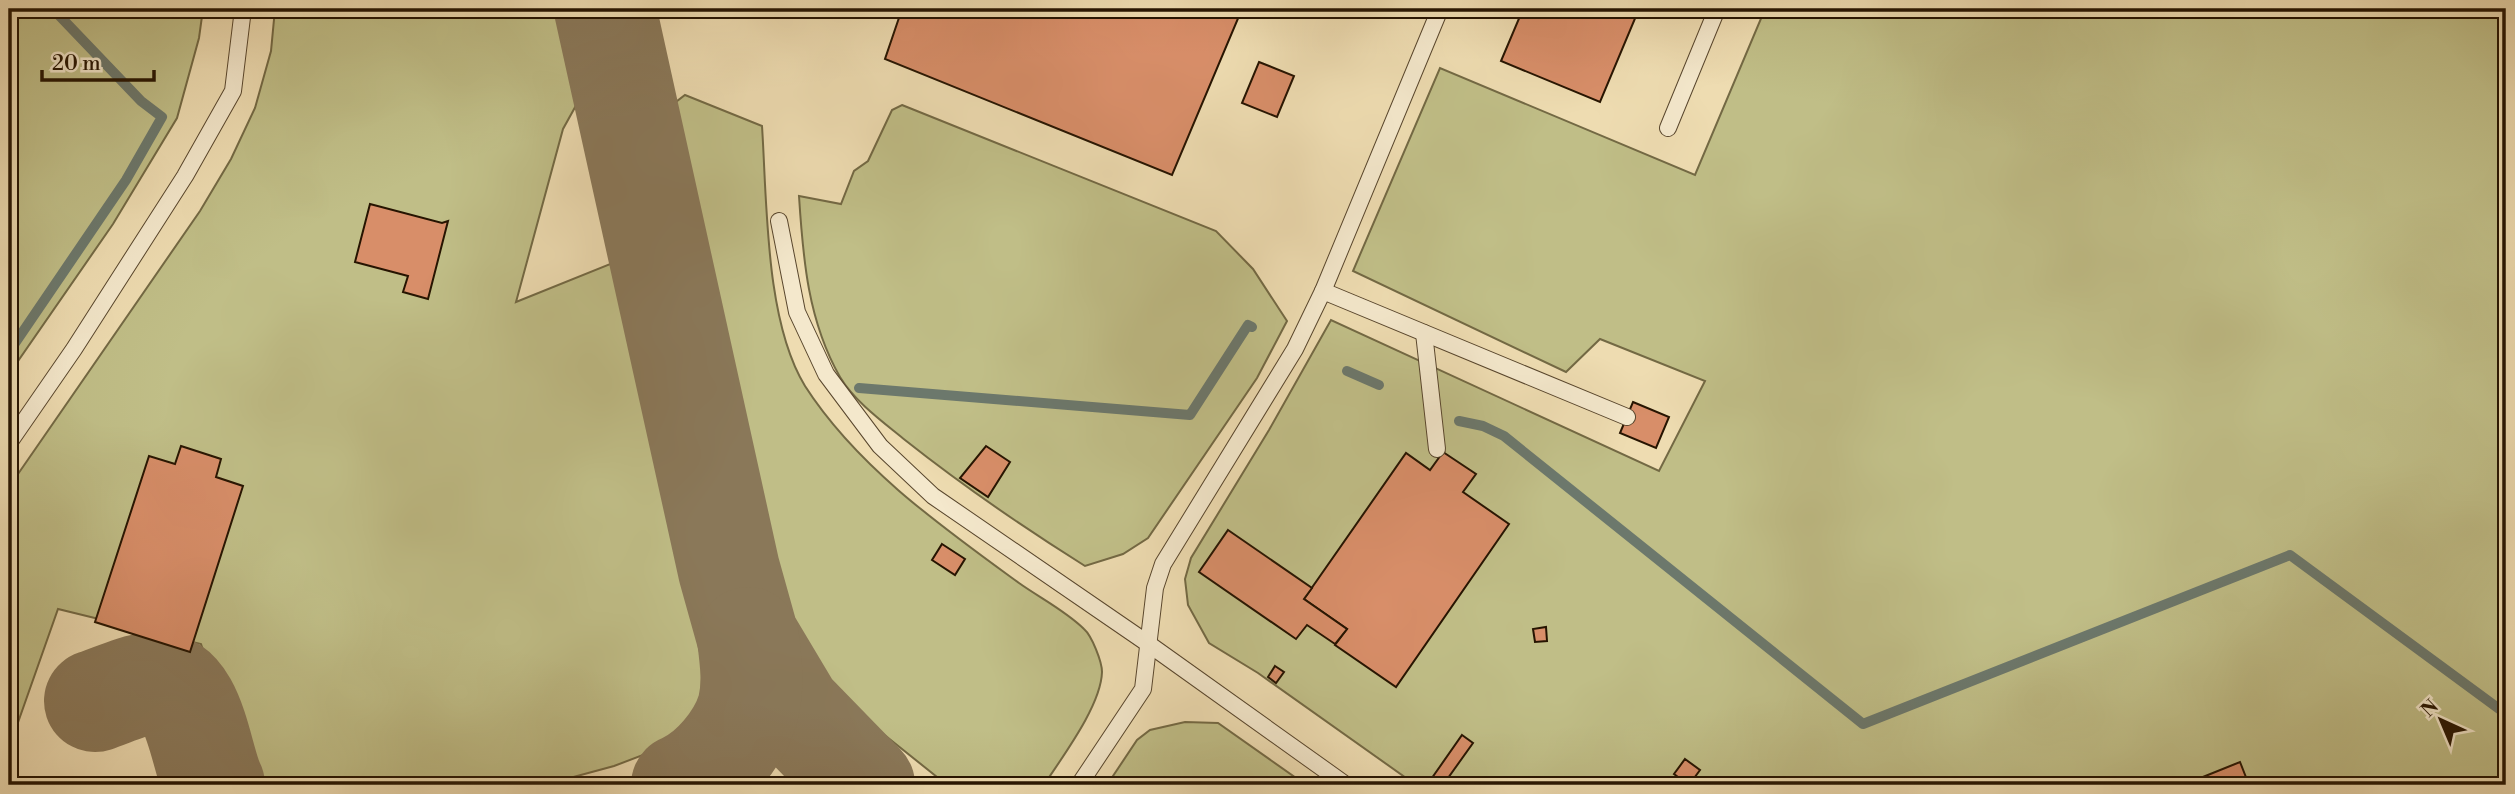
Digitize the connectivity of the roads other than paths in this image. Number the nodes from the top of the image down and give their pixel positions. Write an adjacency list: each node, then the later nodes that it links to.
1 (243, 9): 9 (lane)
2 (1440, 9): 6 (lane)
3 (1717, 9): 4 (lane)
4 (1668, 128)
5 (779, 221): 11 (lane)
6 (1323, 290): 7 (lane); 11 (lane)
7 (1424, 333): 8 (lane); 10 (lane)
8 (1627, 417)
9 (9, 443)
10 (1437, 449)
11 (1150, 645): 12 (lane); 13 (lane)
12 (1079, 785)
13 (1346, 785)

